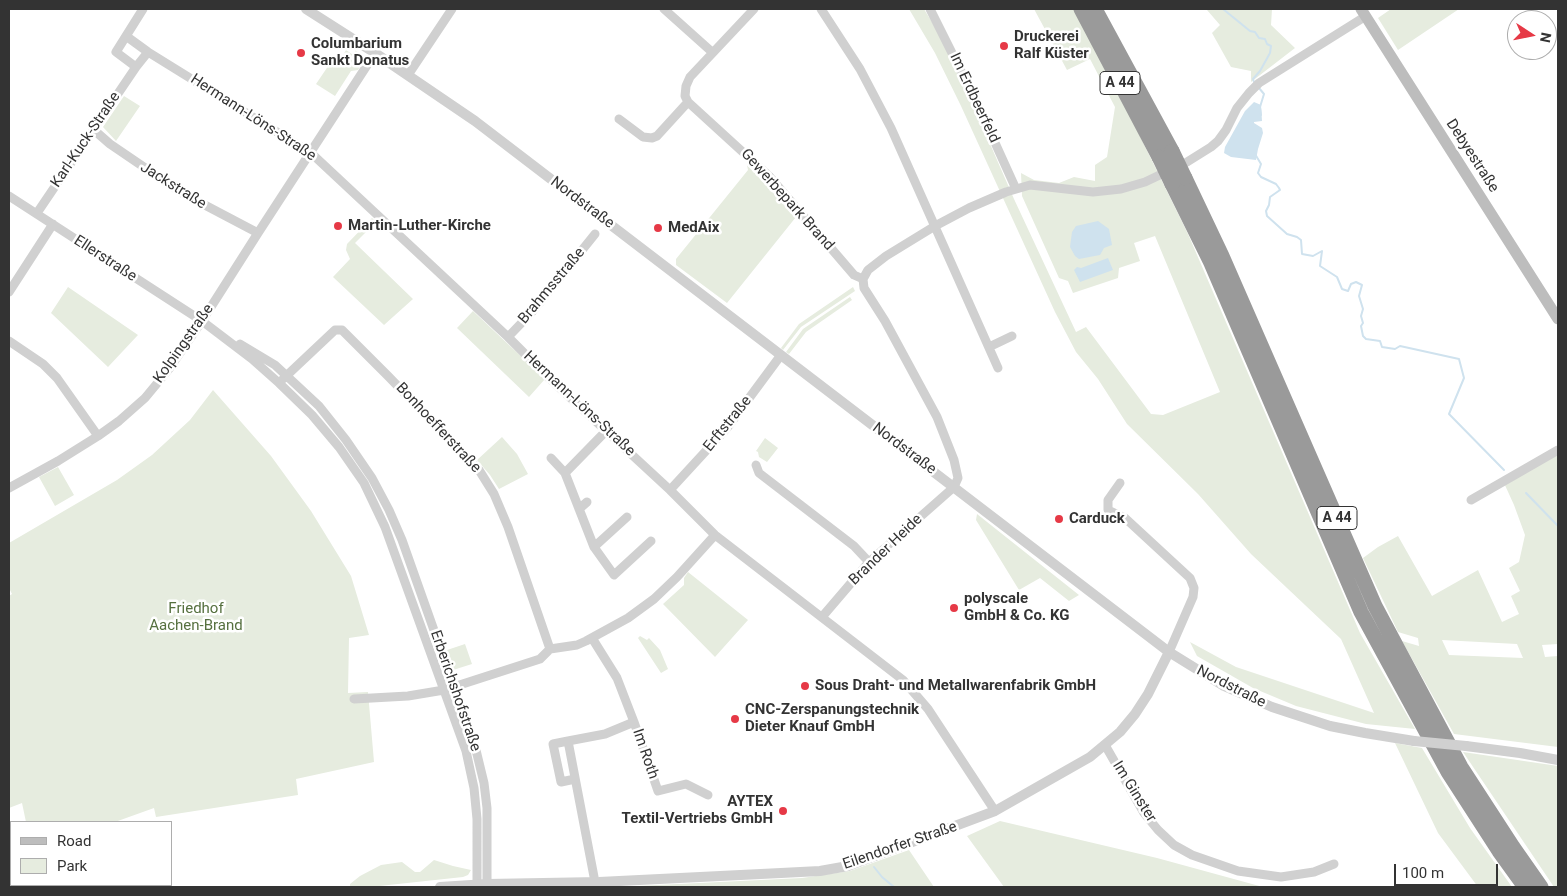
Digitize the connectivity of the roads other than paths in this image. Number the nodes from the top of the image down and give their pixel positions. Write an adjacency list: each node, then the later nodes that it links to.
1 (143, 9): 11 (street)
2 (306, 9): 14 (street, Nordstraße)
3 (452, 9): 16 (street)
4 (664, 9): 13 (street)
5 (754, 9): 13 (street)
6 (821, 9): 27 (street)
7 (930, 9): 23 (street, Im Erdbeerfeld)
8 (1080, 9): 21 (highway, A 44)
9 (1095, 9): 21 (highway, A 44)
10 (1364, 12): 23 (street); 32 (main road, Debyestraße)
11 (126, 36): 12 (street, Hermann-Löns-Straße); 15 (street)
12 (148, 52): 15 (street, Karl-Kuck-Straße); 20 (street, Hermann-Löns-Straße)
13 (712, 52): 17 (street)
14 (375, 53): 16 (street, Nordstraße); 20 (street, Kolpingstraße)
15 (136, 67): 19 (street, Karl-Kuck-Straße)
16 (408, 75): 39 (street, Nordstraße)
17 (688, 102): 18 (street); 30 (street, Gewerbepark Brand)
18 (619, 119)
19 (94, 130): 25 (street, Karl-Kuck-Straße); 28 (street, Jackstraße)
20 (311, 153): 28 (street, Kolpingstraße); 36 (street, Hermann-Löns-Straße)
21 (1165, 154): 22 (highway, A 44, bridge)
22 (1179, 181): 80 (highway, A 44); 81 (highway, A 44)
23 (1016, 189): 27 (street)
24 (9, 196): 25 (street, Ellerstraße)
25 (36, 213): 26 (street, Ellerstraße)
26 (53, 224): 31 (street); 33 (street, Ellerstraße)
27 (935, 226): 30 (street); 38 (street)
28 (258, 233): 33 (street, Kolpingstraße)
29 (595, 234): 36 (street, Brahmsstraße)
30 (863, 279): 50 (street, Gewerbepark Brand)
31 (9, 292)
32 (1558, 319)
33 (202, 321): 34 (street, Erberichshofstraße); 44 (street, Kolpingstraße)
34 (218, 333): 41 (street, Erberichshofstraße); 42 (street, Erberichshofstraße)
35 (1012, 336): 38 (street)
36 (508, 337): 43 (street, Hermann-Löns-Straße)
37 (9, 341): 44 (street)
38 (989, 347): 40 (street)
39 (781, 355): 50 (street, Nordstraße); 52 (street, Erftstraße)
40 (998, 368)
41 (286, 375): 42 (street, Bonhoefferstraße); 55 (street, Erberichshofstraße); 64 (street, Bonhoefferstraße)
42 (279, 383): 55 (street, Erberichshofstraße)
43 (606, 431): 48 (street); 52 (street, Hermann-Löns-Straße)
44 (98, 436): 51 (street, Kolpingstraße)
45 (1558, 450): 53 (street)
46 (551, 458): 48 (street)
47 (756, 465): 61 (street)
48 (565, 473): 56 (street)
49 (1120, 483): 65 (street)
50 (954, 487): 61 (street, Brander Heide); 65 (street, Nordstraße)
51 (9, 488)
52 (670, 490): 58 (street, Hermann-Löns-Straße)
53 (1471, 500)
54 (587, 502): 56 (street)
55 (382, 508): 66 (street, Erberichshofstraße); 67 (street, Erberichshofstraße)
56 (579, 509): 60 (street)
57 (627, 518): 60 (street)
58 (715, 535): 62 (street, Hermann-Löns-Straße); 63 (street)
59 (651, 541): 60 (street)
60 (594, 547)
61 (870, 562): 62 (street, Brander Heide)
62 (822, 617): 75 (street, Hermann-Löns-Straße)
63 (592, 638): 64 (street); 69 (street, Im Roth)
64 (550, 649): 66 (street)
65 (1169, 652): 71 (street, Eilendorfer Straße); 72 (street, Nordstraße, bridge)
66 (454, 686): 67 (street); 78 (street, Erberichshofstraße)
67 (444, 690): 68 (street, Erberichshofstraße); 78 (street, Erberichshofstraße)
68 (354, 699)
69 (634, 722): 70 (street, Im Roth); 74 (street, Im Roth)
70 (568, 741): 73 (street); 73 (street)
71 (1105, 745): 75 (street, Eilendorfer Straße); 76 (street, Im Ginster)
72 (1558, 760)
73 (575, 779): 77 (street)
74 (708, 795)
75 (995, 811): 77 (street, Eilendorfer Straße)
76 (1334, 864)
77 (595, 882): 78 (street, Eilendorfer Straße)
78 (482, 884): 79 (street, Eilendorfer Straße)
79 (440, 887)
80 (1525, 887)
81 (1541, 887)

